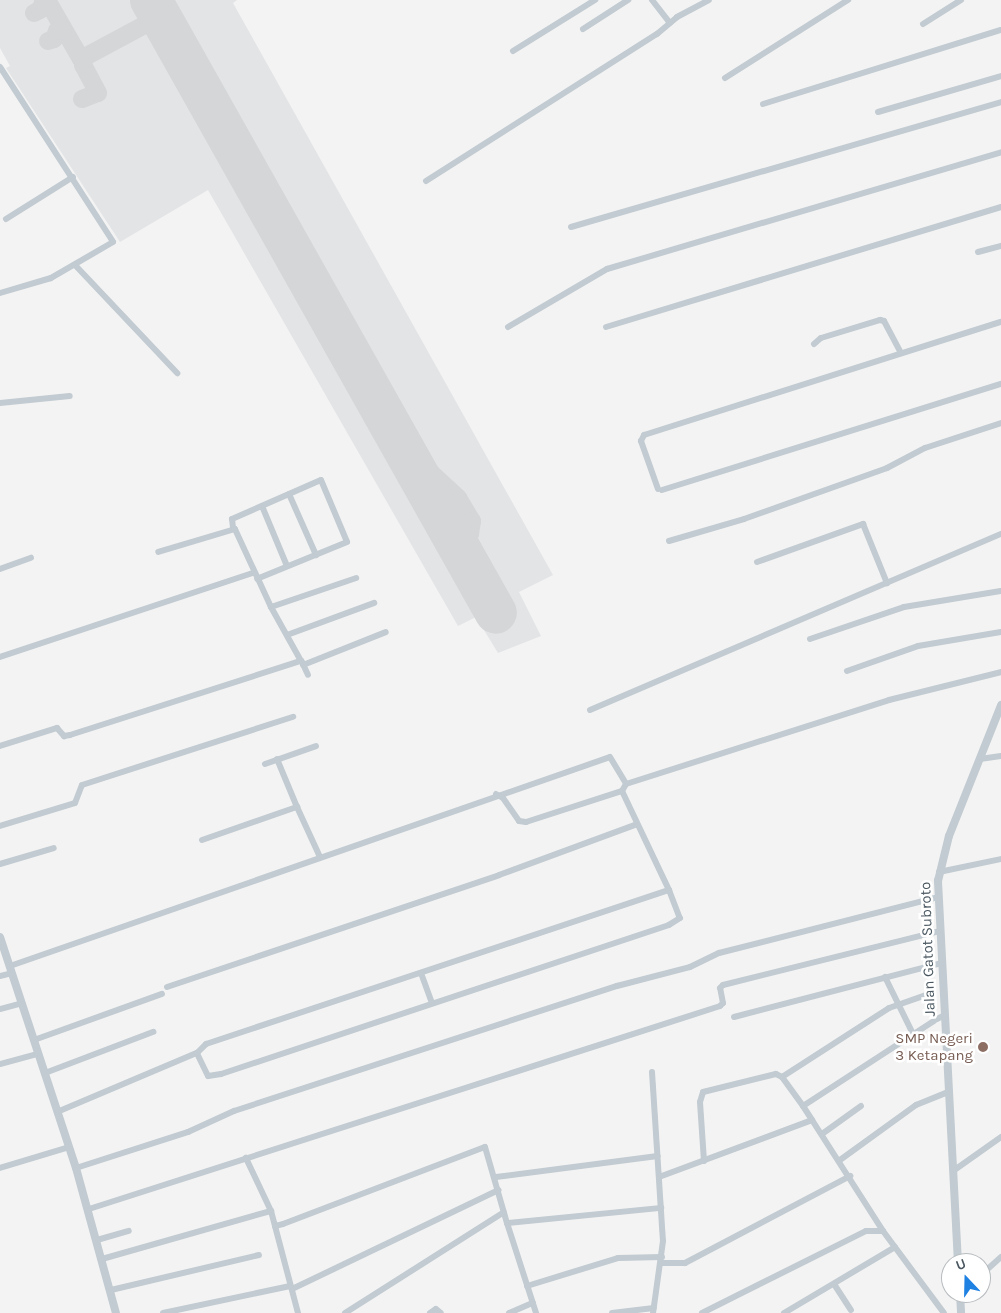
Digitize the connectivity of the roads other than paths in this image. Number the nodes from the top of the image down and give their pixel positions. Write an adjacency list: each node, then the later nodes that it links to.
1 (595, 0): 11 (street)
2 (628, 0): 9 (street)
3 (652, 0): 7 (street)
4 (709, 0): 7 (street)
5 (848, 0): 14 (street)
6 (961, 0): 8 (street)
7 (670, 23): 20 (street)
8 (923, 24)
9 (583, 29)
10 (1001, 30): 16 (street)
11 (513, 51)
12 (0, 67): 19 (street)
13 (1001, 76): 17 (street)
14 (725, 78)
15 (1001, 102): 23 (street)
16 (763, 104)
17 (878, 112)
18 (1001, 152): 29 (street)
19 (72, 177): 22 (street); 26 (street)
20 (426, 181)
21 (1001, 207): 30 (street)
22 (6, 219)
23 (571, 227)
24 (1001, 246): 25 (street)
25 (978, 252)
26 (76, 265): 27 (street); 33 (street)
27 (0, 293)
28 (1001, 322): 32 (street)
29 (508, 327)
30 (606, 327)
31 (814, 344): 32 (street)
32 (901, 353): 34 (street)
33 (177, 374)
34 (1001, 384)
35 (70, 396): 36 (street)
36 (0, 404)
37 (1001, 423): 42 (street)
38 (289, 494): 39 (street); 44 (street); 44 (street)
39 (262, 506): 40 (street); 47 (street)
40 (233, 528): 43 (street); 49 (street)
41 (1001, 534): 51 (street)
42 (669, 541)
43 (158, 552)
44 (316, 554): 47 (street)
45 (31, 558): 48 (street)
46 (757, 562): 51 (street)
47 (286, 566): 49 (street)
48 (0, 569)
49 (255, 576): 54 (street); 59 (street)
50 (356, 578): 54 (street)
51 (887, 583): 65 (street)
52 (1001, 591): 58 (street)
53 (374, 603): 57 (street)
54 (271, 607): 57 (street)
55 (386, 632): 60 (street)
56 (1001, 632): 61 (street)
57 (287, 634): 60 (street)
58 (810, 639)
59 (0, 657)
60 (302, 663): 63 (street); 67 (street)
61 (847, 671)
62 (1001, 672): 73 (street)
63 (308, 675)
64 (1001, 705): 70 (street, Jalan Gatot Subroto)
65 (590, 710)
66 (293, 717): 78 (street)
67 (0, 746)
68 (316, 746): 71 (street)
69 (1001, 756): 70 (street)
70 (980, 759): 84 (street, Jalan Gatot Subroto)
71 (277, 760): 72 (street); 76 (street)
72 (265, 764)
73 (626, 784): 74 (street); 75 (street)
74 (622, 791): 75 (street); 77 (street)
75 (494, 794): 81 (street)
76 (297, 807): 79 (street); 81 (street)
77 (635, 825): 85 (street); 94 (street)
78 (0, 826)
79 (202, 840)
80 (54, 848): 83 (street)
81 (320, 857): 90 (street)
82 (1001, 859): 84 (street)
83 (0, 864)
84 (939, 872): 86 (street, Jalan Gatot Subroto)
85 (669, 890): 91 (street); 98 (street)
86 (939, 897): 87 (street, Jalan Gatot Subroto); 125 (street)
87 (940, 932): 89 (street, Jalan Gatot Subroto); 121 (street)
88 (0, 937): 90 (street)
89 (942, 963): 93 (street); 95 (street, Jalan Gatot Subroto)
90 (11, 969): 92 (street); 97 (street)
91 (421, 973): 98 (street); 106 (street)
92 (0, 976)
93 (884, 977): 99 (street); 101 (street)
94 (167, 987)
95 (944, 992): 99 (street); 102 (street, Jalan Gatot Subroto)
96 (162, 994): 105 (street)
97 (22, 1003): 100 (street); 105 (street)
98 (432, 1003): 106 (street)
99 (897, 1004): 104 (street); 111 (street)
100 (0, 1009)
101 (734, 1018)
102 (939, 1018): 104 (street); 112 (street, Jalan Gatot Subroto)
103 (153, 1032): 110 (street)
104 (913, 1034): 113 (street)
105 (34, 1040): 107 (street)
106 (197, 1053): 115 (street)
107 (38, 1054): 108 (street); 110 (street)
108 (0, 1064)
109 (652, 1072): 120 (street)
110 (44, 1073): 115 (street)
111 (782, 1077): 113 (street); 122 (street)
112 (949, 1092): 123 (street); 126 (street, Jalan Gatot Subroto)
113 (802, 1106): 116 (street)
114 (861, 1106): 117 (street)
115 (57, 1112): 119 (street)
116 (812, 1120): 117 (street); 122 (street)
117 (822, 1134): 123 (street)
118 (1001, 1137): 126 (street)
119 (69, 1146): 124 (street); 125 (street)
120 (658, 1156): 128 (street); 129 (street)
121 (246, 1158): 132 (street); 133 (street)
122 (704, 1160): 129 (street)
123 (840, 1160): 127 (street)
124 (0, 1168)
125 (76, 1168): 132 (street)
126 (953, 1171): 141 (street, Jalan Gatot Subroto)
127 (850, 1176): 137 (street); 145 (street)
128 (496, 1177): 130 (street); 136 (street)
129 (659, 1177): 131 (street)
130 (499, 1190): 134 (street); 149 (street)
131 (661, 1208): 135 (street); 145 (street)
132 (89, 1209): 139 (street)
133 (271, 1212): 136 (street); 144 (street)
134 (504, 1212): 135 (street); 157 (street)
135 (507, 1223): 148 (street)
136 (275, 1226): 149 (street)
137 (883, 1230): 140 (street); 163 (street)
138 (128, 1231): 139 (street)
139 (97, 1240): 144 (street)
140 (895, 1247): 147 (street); 165 (street)
141 (957, 1253)
142 (260, 1255): 150 (street)
143 (1001, 1257): 146 (street)
144 (102, 1259): 150 (street)
145 (662, 1260): 148 (street); 152 (street)
146 (991, 1266)
147 (834, 1284): 153 (street); 164 (street)
148 (528, 1286): 151 (street)
149 (291, 1288): 155 (street); 156 (street)
150 (111, 1290): 154 (street)
151 (533, 1303): 160 (street); 161 (street)
152 (653, 1311): 162 (street)
153 (850, 1312)
154 (116, 1313)
155 (163, 1313)
156 (298, 1313)
157 (345, 1313)
158 (430, 1313): 159 (street)
159 (441, 1313)
160 (509, 1313)
161 (536, 1313)
162 (612, 1313)
163 (702, 1313)
164 (784, 1313)
165 (944, 1313)

